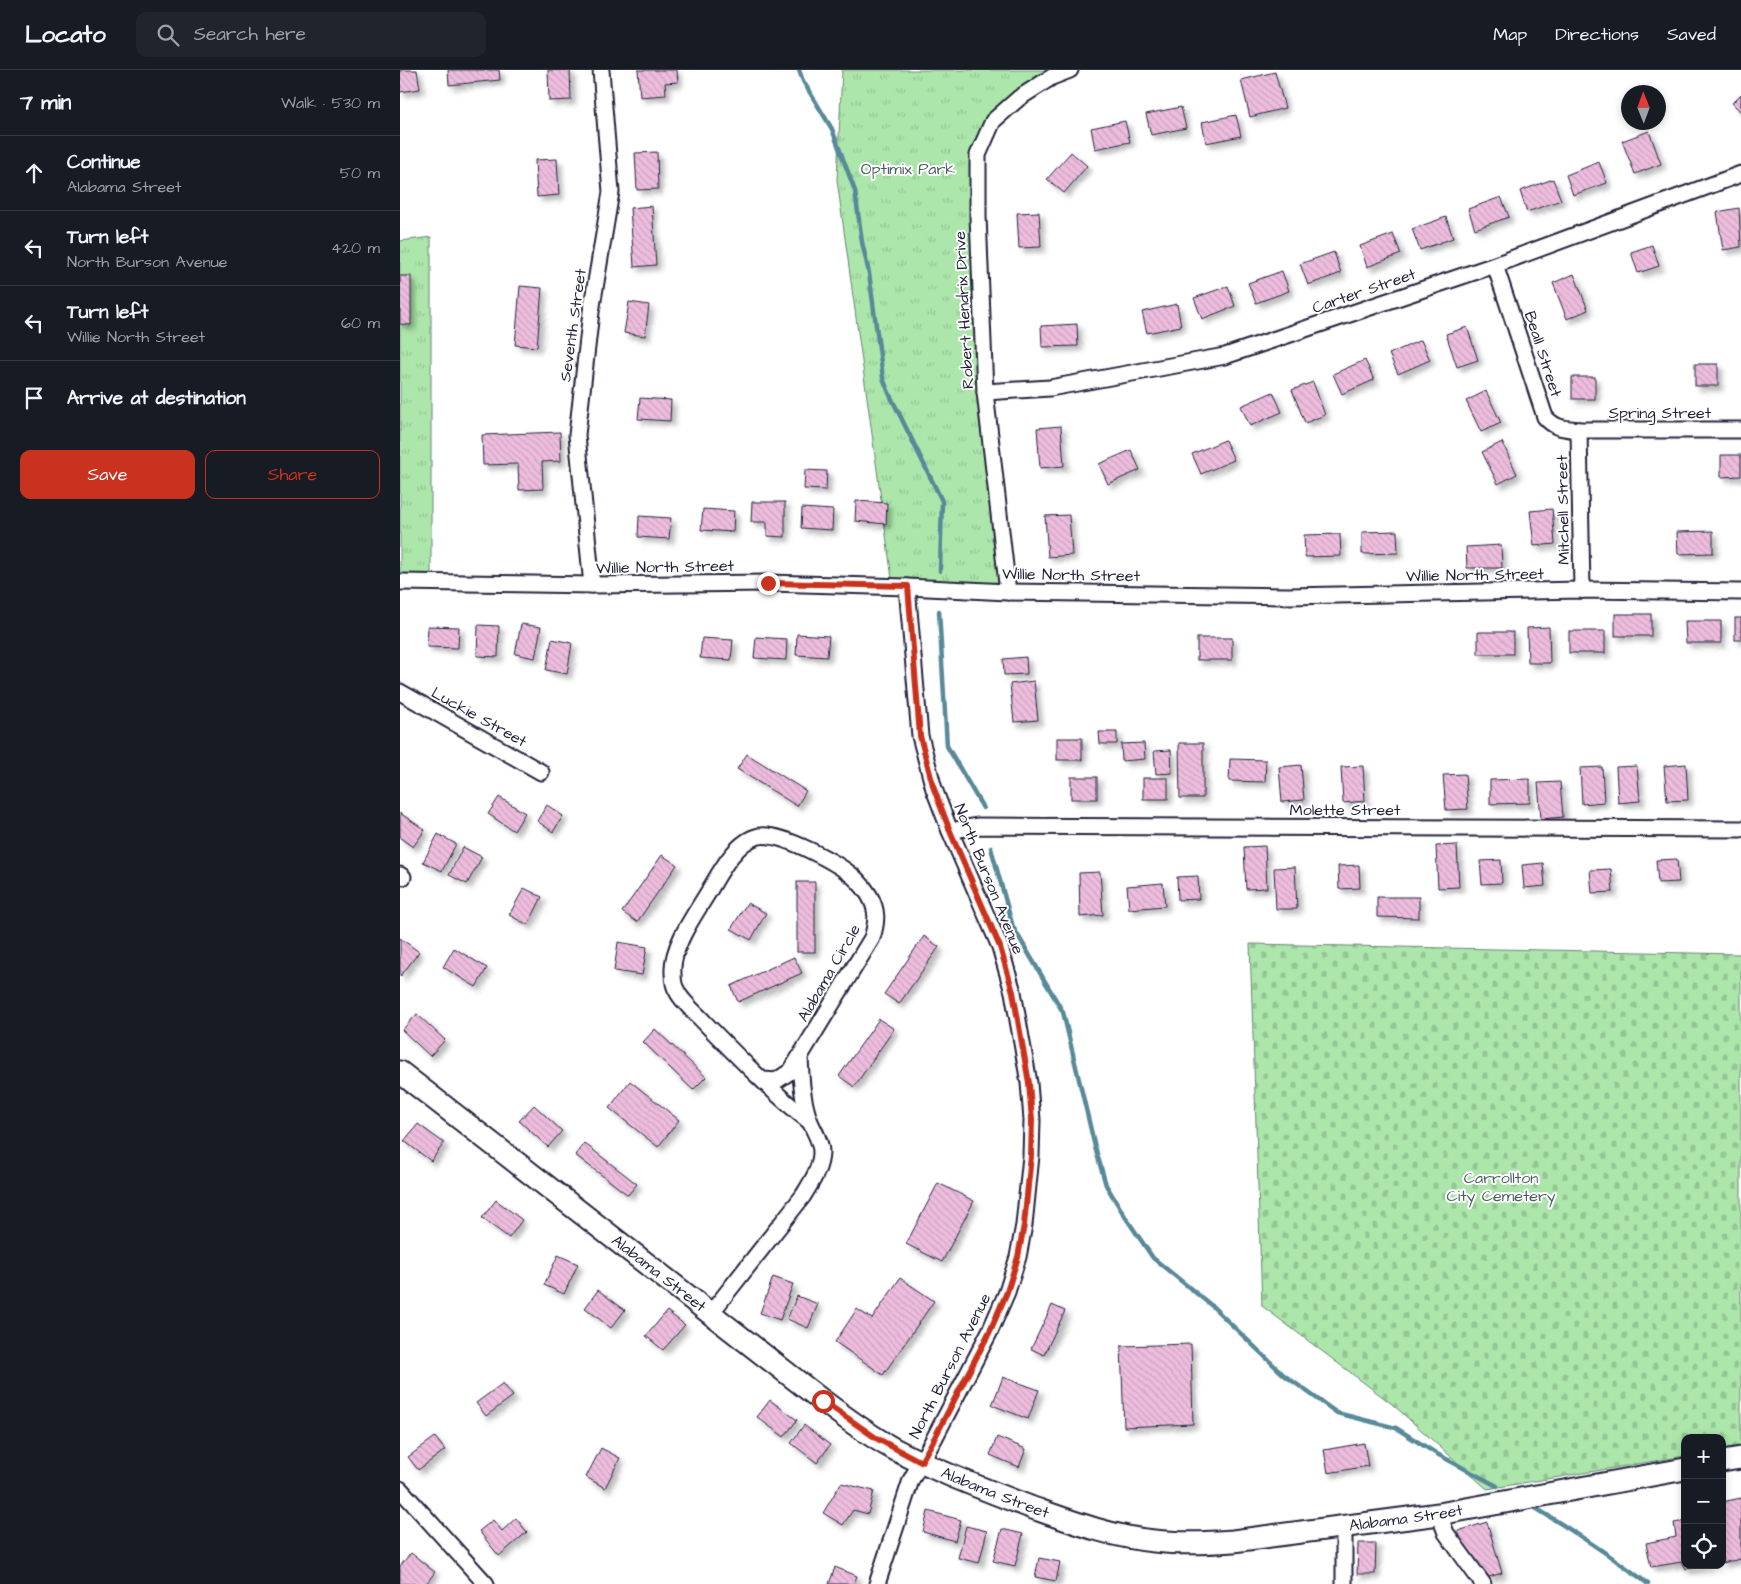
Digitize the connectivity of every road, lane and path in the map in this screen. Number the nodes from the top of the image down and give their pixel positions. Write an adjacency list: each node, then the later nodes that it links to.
1 (601, 70): 9 (street, Seventh Street)
2 (1070, 70): 5 (street, Robert Hendrix Drive)
3 (1741, 174): 4 (street, Carter Street)
4 (1495, 265): 5 (street, Carter Street); 6 (street, Beall Street)
5 (985, 392): 12 (street, Robert Hendrix Drive)
6 (1579, 430): 7 (street, Spring Street); 11 (street, Mitchell Street)
7 (1741, 430)
8 (400, 582): 9 (street, Willie North Street)
9 (592, 585): 10 (street, Willie North Street)
10 (908, 586): 12 (street, Willie North Street); 17 (street, North Burson Avenue)
11 (1582, 590): 12 (street, Willie North Street); 13 (street, Willie North Street)
12 (1008, 592)
13 (1741, 592)
14 (400, 692): 15 (street, Luckie Street)
15 (541, 772)
16 (1741, 829): 17 (street, Molette Street)
17 (950, 831): 25 (street, North Burson Avenue)
18 (800, 1057): 20 (street, Alabama Circle); 20 (street, Alabama Circle); 21 (street, Alabama Circle)
19 (400, 1072): 22 (main road, Alabama Street)
20 (764, 1080): 21 (street, Alabama Circle)
21 (809, 1120): 22 (street, Alabama Circle)
22 (711, 1313): 25 (main road, Alabama Street)
23 (1741, 1458): 24 (main road)
24 (1726, 1460)
25 (921, 1462): 29 (main road, Alabama Street); 31 (street, North Burson Avenue)
26 (1681, 1470): 28 (main road, Alabama Street)
27 (400, 1489): 30 (street)
28 (1439, 1514): 29 (main road, Alabama Street); 33 (street)
29 (1344, 1527): 32 (street)
30 (486, 1584)
31 (877, 1584)
32 (1344, 1584)
33 (1483, 1584)

